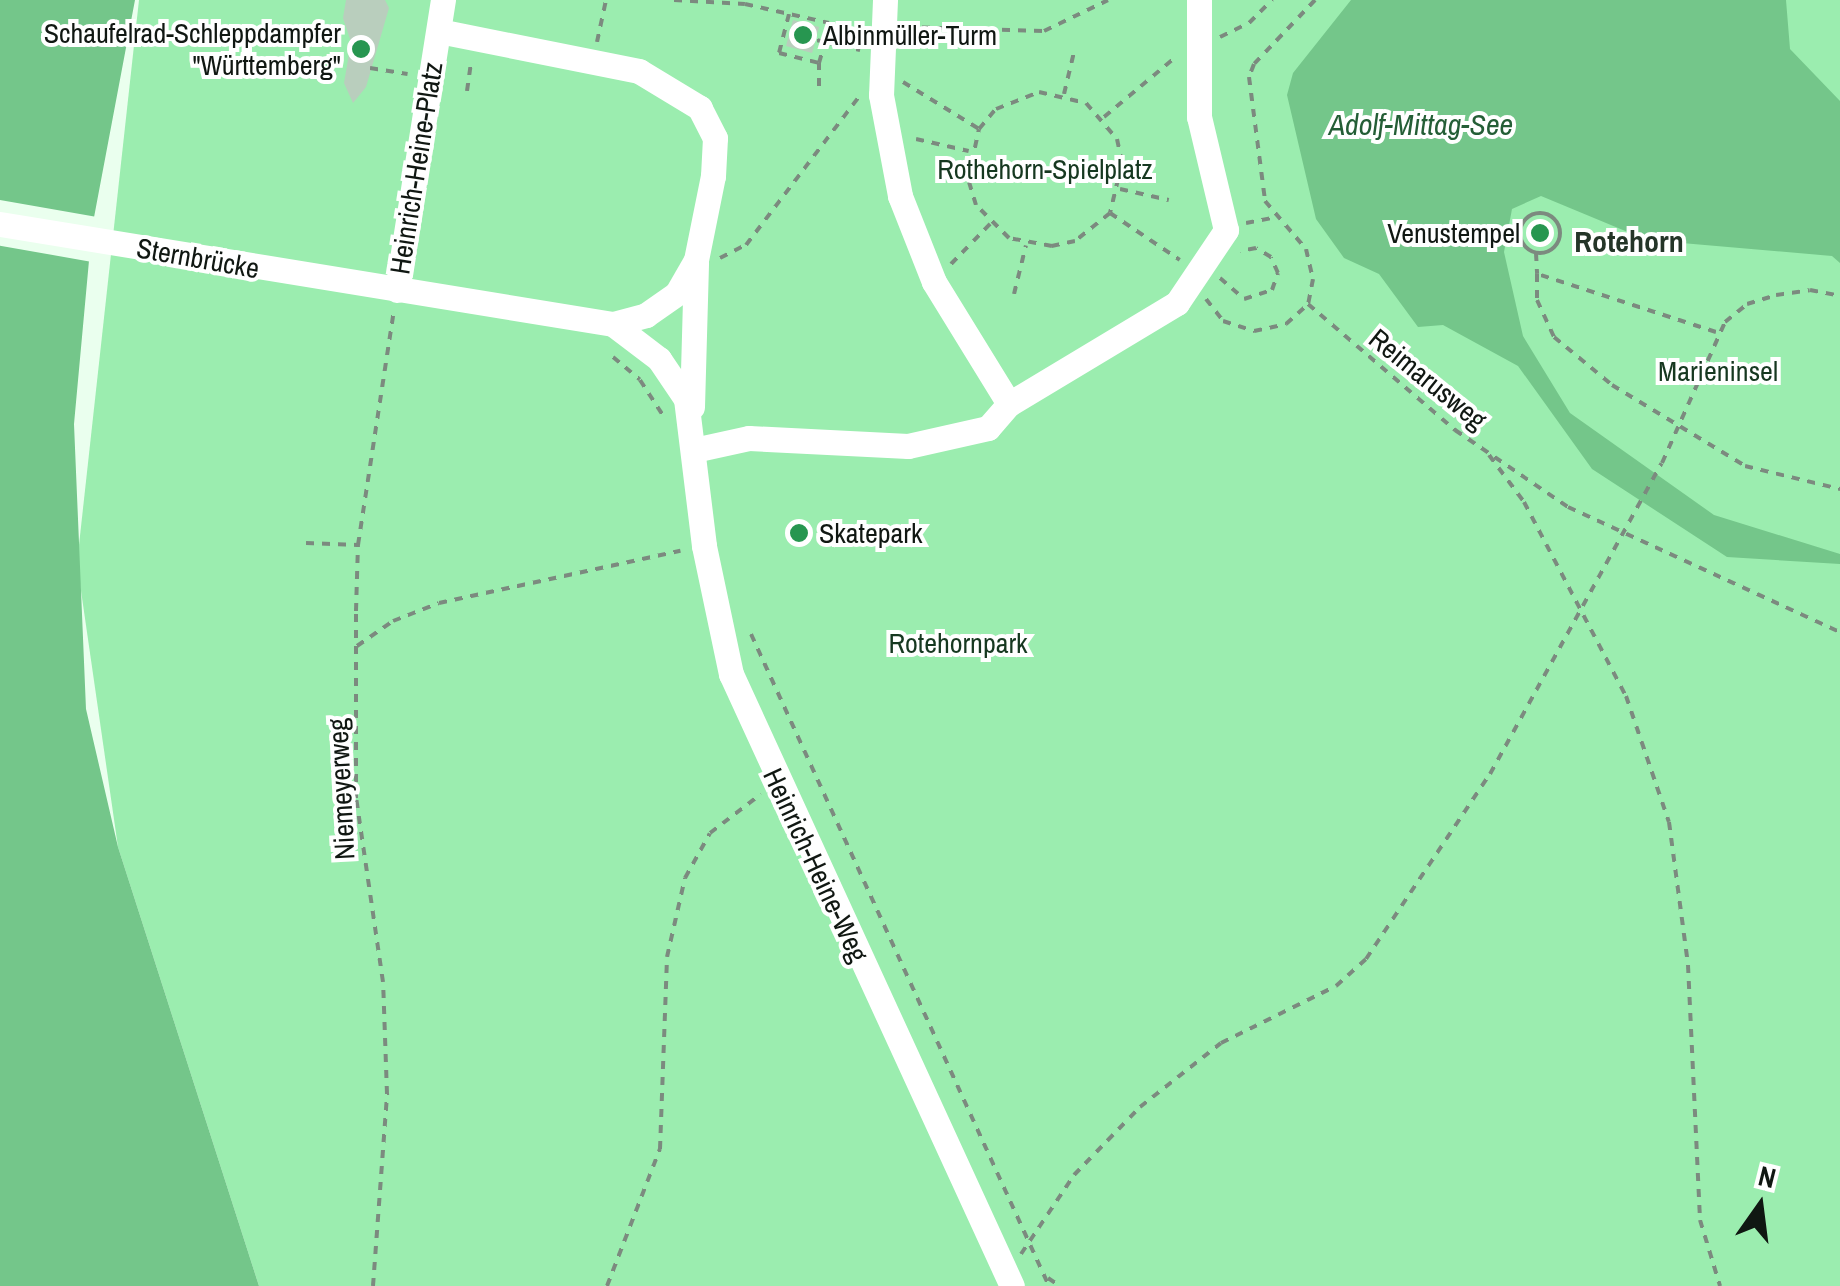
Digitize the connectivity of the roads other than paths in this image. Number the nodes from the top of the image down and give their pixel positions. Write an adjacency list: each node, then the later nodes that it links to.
1 (443, 0): 4 (street)
2 (1199, 0): 9 (street)
3 (883, 13): 9 (street)
4 (438, 30): 6 (street, Heinrich-Heine-Platz); 7 (street, Heinrich-Heine-Platz)
5 (0, 224): 7 (street, Sternbrücke)
6 (696, 260): 8 (street, Heinrich-Heine-Platz); 10 (street, Heinrich-Heine-Weg)
7 (397, 290): 8 (street, Heinrich-Heine-Platz)
8 (613, 324): 10 (street, Heinrich-Heine-Weg)
9 (1010, 404): 11 (street)
10 (680, 427): 11 (street, Heinrich-Heine-Weg)
11 (694, 450): 12 (street, Heinrich-Heine-Weg)
12 (1021, 1281)

